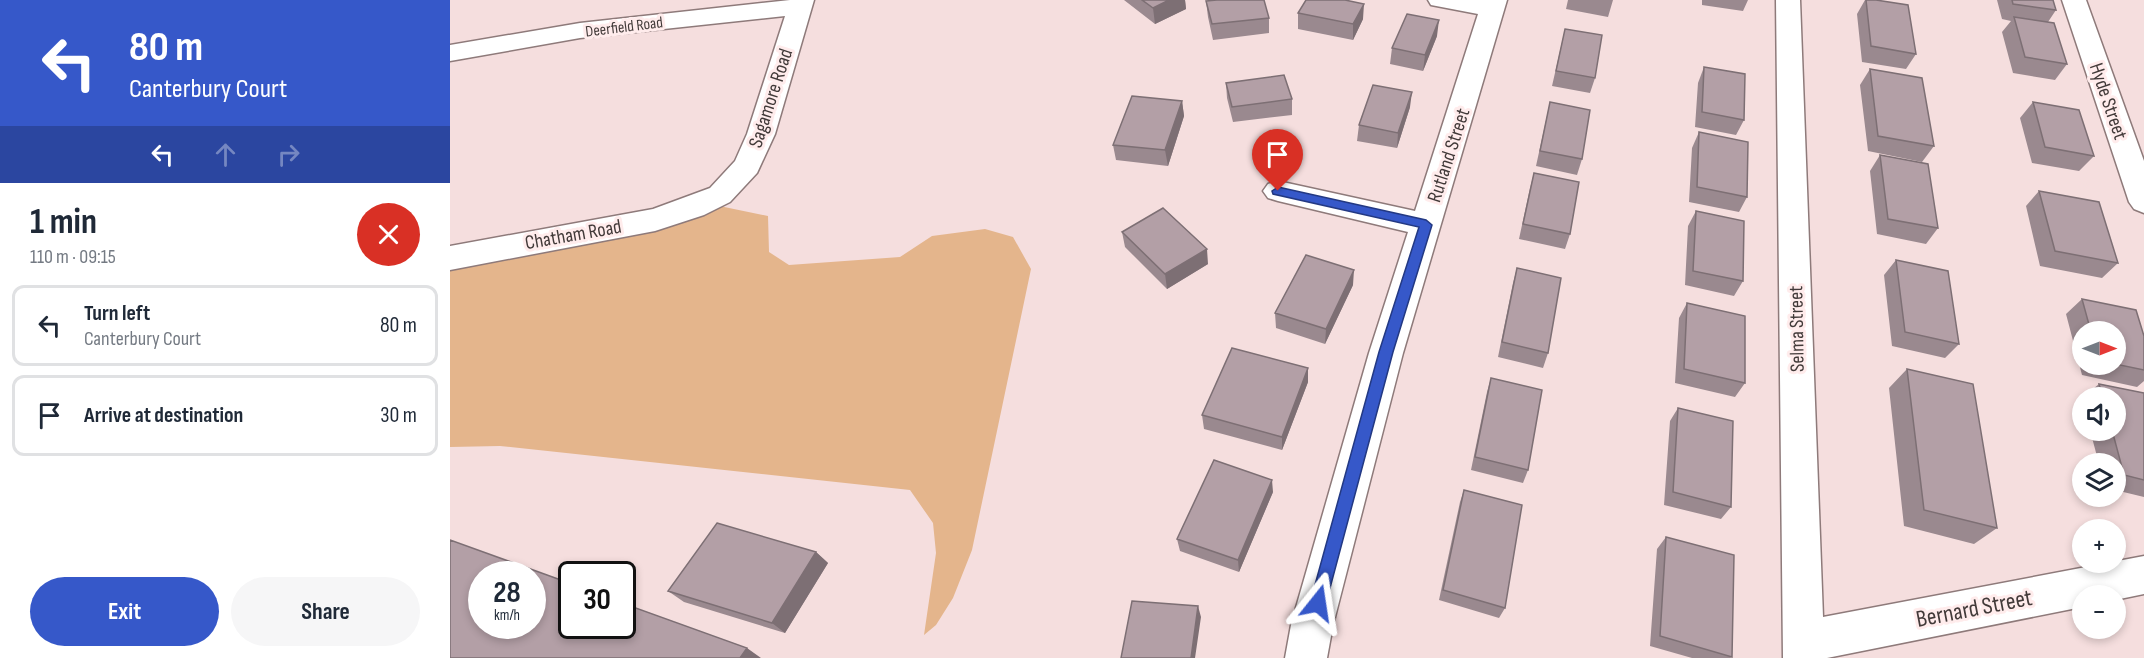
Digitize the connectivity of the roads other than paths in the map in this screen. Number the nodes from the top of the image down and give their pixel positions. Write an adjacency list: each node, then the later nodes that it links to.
1 (1440, 0): 5 (street)
2 (1788, 0): 13 (street, Selma Street)
3 (2074, 0): 8 (street, Hyde Street)
4 (800, 4): 6 (street, Deerfield Road); 9 (street, Sagamore Road)
5 (1494, 5): 10 (street, Rutland Street)
6 (450, 53)
7 (1278, 191): 10 (street)
8 (2144, 202)
9 (694, 207): 11 (street, Chatham Road)
10 (1426, 225): 14 (street, Rutland Street)
11 (450, 258)
12 (2144, 575): 13 (street, Bernard Street)
13 (1804, 650)
14 (1306, 658)

